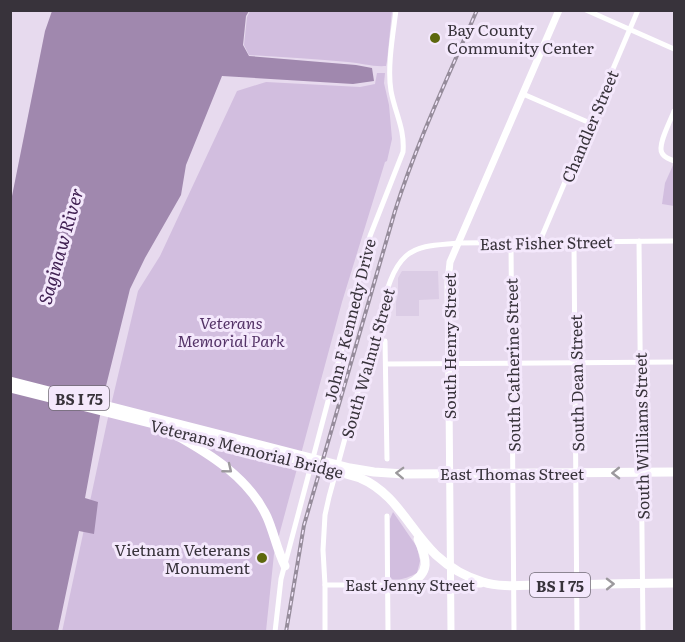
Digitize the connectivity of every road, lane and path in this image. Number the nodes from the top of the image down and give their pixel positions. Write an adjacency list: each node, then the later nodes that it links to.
1 (396, 10): 39 (street, John F Kennedy Drive)
2 (559, 10): 7 (street, South Henry Street)
3 (586, 10): 5 (street)
4 (638, 10): 5 (street, Chandler Street)
5 (630, 30): 6 (street); 9 (street, Chandler Street)
6 (675, 49)
7 (523, 94): 9 (street); 14 (street, South Henry Street)
8 (675, 111): 10 (street)
9 (590, 123): 13 (street, Chandler Street)
10 (675, 161)
11 (639, 241): 12 (street, East Fisher Street); 16 (street, East Fisher Street); 22 (street, South Williams Street)
12 (675, 241)
13 (542, 242): 15 (street, East Fisher Street); 16 (street, East Fisher Street)
14 (458, 243): 15 (street, East Fisher Street); 17 (street, East Fisher Street); 20 (street, South Henry Street)
15 (511, 243): 24 (street, South Catherine Street)
16 (574, 243): 21 (street, South Dean Street)
17 (418, 249): 46 (street, South Walnut Street)
18 (384, 341): 23 (street)
19 (675, 362): 22 (street)
20 (449, 363): 23 (street); 24 (street); 33 (street, South Henry Street)
21 (575, 363): 22 (street); 24 (street); 35 (street, South Dean Street)
22 (640, 363): 36 (street, South Williams Street)
23 (386, 364): 30 (street)
24 (512, 364): 34 (street, South Catherine Street)
25 (10, 381): 27 (highway, Veterans Memorial Bridge / BS I 75)
26 (10, 388): 27 (highway, Veterans Memorial Bridge / BS I 75)
27 (147, 419): 28 (highway, Veterans Memorial Bridge / BS I 75); 29 (highway, Veterans Memorial Bridge / BS I 75)
28 (161, 427): 29 (highway, Veterans Memorial Bridge / BS I 75); 39 (highway, one-way to 39)
29 (294, 456): 31 (highway, Veterans Memorial Bridge / BS I 75)
30 (387, 459)
31 (350, 471): 33 (highway, East Thomas Street / BS I 75, one-way to 31); 38 (highway, Veterans Memorial Bridge / BS I 75)
32 (675, 472): 36 (highway, East Thomas Street / BS I 75)
33 (449, 473): 34 (highway, East Thomas Street / BS I 75); 40 (street, South Henry Street)
34 (513, 473): 35 (highway, East Thomas Street / BS I 75); 48 (street, South Catherine Street)
35 (577, 473): 36 (highway, East Thomas Street / BS I 75, one-way to 35); 49 (street, South Dean Street)
36 (642, 473): 41 (street, South Williams Street)
37 (387, 516): 43 (street)
38 (412, 526): 40 (highway, Veterans Memorial Bridge / BS I 75); 44 (highway)
39 (285, 566): 50 (street, John F Kennedy Drive)
40 (450, 566): 45 (highway, East Jenny Street / BS I 75); 47 (street, South Henry Street)
41 (642, 583): 42 (highway, East Jenny Street / BS I 75); 49 (highway, East Jenny Street / BS I 75, one-way to 41); 56 (street, South Williams Street)
42 (675, 583)
43 (388, 584): 44 (street, East Jenny Street); 46 (street, East Jenny Street); 52 (street)
44 (409, 584): 47 (street, East Jenny Street)
45 (495, 584): 47 (street, East Jenny Street); 48 (highway, East Jenny Street / BS I 75)
46 (326, 585): 51 (street, South Walnut Street)
47 (450, 585): 53 (street, South Henry Street)
48 (514, 585): 49 (highway, East Jenny Street / BS I 75); 54 (street, South Catherine Street)
49 (577, 585): 55 (street, South Dean Street)
50 (275, 632)
51 (325, 632)
52 (388, 632)
53 (451, 632)
54 (514, 632)
55 (577, 632)
56 (643, 632)

